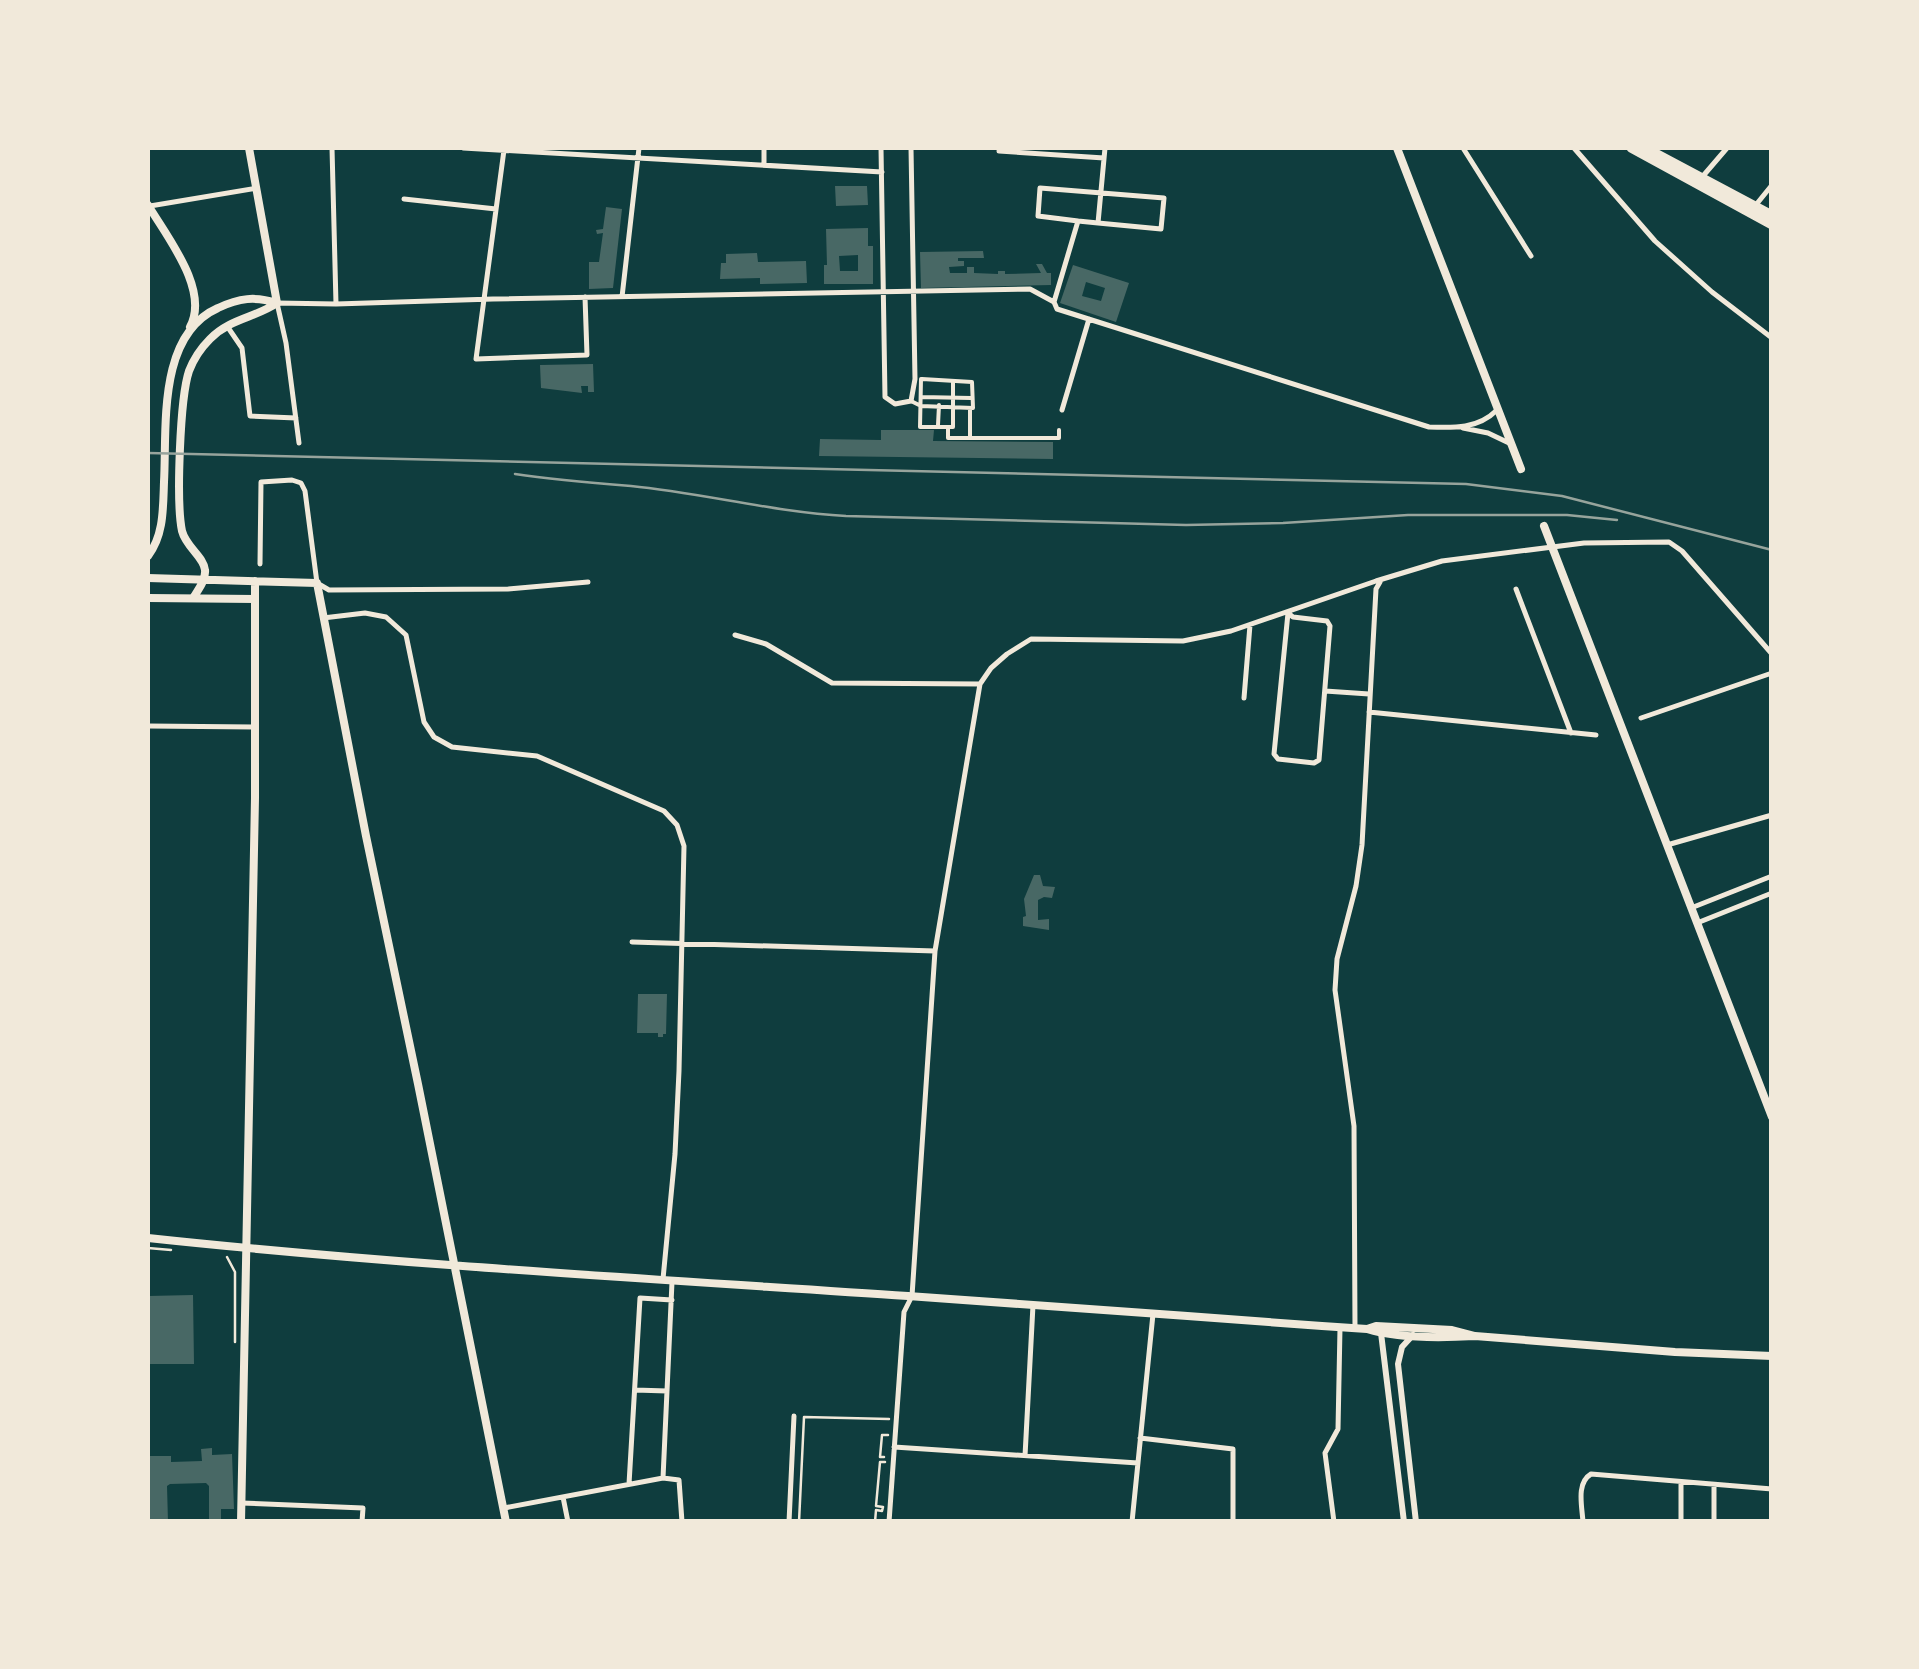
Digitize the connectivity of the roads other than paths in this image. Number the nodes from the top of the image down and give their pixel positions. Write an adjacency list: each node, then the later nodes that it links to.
1 (249, 148): 23 (main road)
2 (332, 148): 41 (street)
3 (462, 148): 15 (street)
4 (639, 148): 17 (street)
5 (764, 148): 19 (street)
6 (881, 148): 20 (street)
7 (910, 148): 35 (street)
8 (1105, 148): 18 (street)
9 (1397, 148): 58 (main road)
10 (1463, 148): 33 (street)
11 (1574, 148): 45 (street)
12 (1631, 148): 21 (main road)
13 (1646, 148): 21 (main road)
14 (1727, 148): 21 (street)
15 (504, 149): 17 (street); 28 (street)
16 (999, 151): 18 (street)
17 (638, 156): 19 (street); 36 (street)
18 (1104, 158): 24 (street)
19 (764, 165): 20 (street)
20 (882, 172): 34 (street)
21 (1700, 181): 27 (main road); 32 (main road)
22 (1772, 185): 27 (street)
23 (257, 188): 26 (street); 40 (main road)
24 (1101, 192): 30 (street); 31 (street); 31 (street)
25 (404, 199): 28 (street)
26 (148, 206): 44 (main road)
27 (1755, 206): 29 (main road)
28 (496, 209): 38 (street)
29 (1772, 215)
30 (1078, 221): 31 (street); 39 (street)
31 (1098, 222)
32 (1772, 225)
33 (1531, 256)
34 (884, 291): 35 (street); 36 (street); 52 (street)
35 (914, 291): 39 (street); 46 (street)
36 (622, 296): 37 (street)
37 (584, 297): 38 (street); 38 (street)
38 (485, 299): 41 (street)
39 (1054, 302): 42 (street)
40 (277, 303): 41 (street); 43 (main road); 44 (main road); 59 (street)
41 (336, 304)
42 (1089, 319): 57 (street); 62 (street)
43 (227, 325): 59 (street); 74 (main road)
44 (185, 335): 70 (main road)
45 (1772, 338)
46 (917, 377): 47 (street); 48 (street); 52 (street)
47 (953, 381): 50 (street); 51 (street)
48 (921, 397): 49 (street); 53 (street)
49 (939, 398): 50 (street); 54 (street)
50 (953, 398): 51 (street); 55 (street)
51 (973, 398): 56 (street)
52 (911, 401): 53 (street)
53 (920, 406): 54 (street); 60 (street)
54 (939, 407): 55 (street); 60 (street)
55 (953, 408): 56 (street); 61 (street)
56 (970, 408): 64 (street)
57 (1062, 410)
58 (1498, 410): 62 (street); 66 (main road)
59 (296, 418): 65 (street)
60 (938, 426): 61 (street)
61 (948, 427): 64 (street)
62 (1461, 428): 66 (street)
63 (1059, 430): 64 (street)
64 (970, 438)
65 (300, 443)
66 (1512, 444): 67 (main road)
67 (1521, 469)
68 (1544, 526): 69 (main road)
69 (1551, 546): 73 (street); 86 (street); 99 (main road)
70 (148, 553)
71 (260, 564): 77 (street)
72 (148, 578): 74 (main road)
73 (1385, 578): 82 (street); 90 (street)
74 (204, 579): 75 (main road); 79 (main road)
75 (255, 581): 77 (main road); 81 (main road)
76 (588, 582): 77 (street)
77 (317, 583): 83 (main road)
78 (1516, 589): 96 (street)
79 (194, 598): 80 (main road); 81 (main road)
80 (148, 599)
81 (256, 599): 95 (main road)
82 (1288, 613): 84 (street); 89 (street); 89 (street)
83 (323, 618): 105 (street); 110 (main road)
84 (1250, 625): 88 (street); 91 (street)
85 (735, 635): 88 (street)
86 (1772, 654)
87 (1772, 673): 93 (street)
88 (980, 684): 106 (street)
89 (1326, 692): 90 (street)
90 (1369, 694): 92 (street)
91 (1244, 698)
92 (1368, 712): 96 (street); 117 (street)
93 (1641, 718)
94 (148, 726): 95 (street)
95 (254, 727): 109 (main road)
96 (1571, 732): 97 (street)
97 (1596, 735)
98 (1772, 815): 99 (street)
99 (1667, 845): 102 (main road)
100 (1772, 876): 102 (street)
101 (1772, 893): 103 (street)
102 (1692, 908): 103 (main road)
103 (1697, 923): 107 (main road)
104 (632, 942): 105 (street)
105 (681, 943): 106 (street); 111 (street)
106 (935, 951): 112 (street)
107 (1772, 1117)
108 (148, 1238): 109 (main road)
109 (245, 1246): 110 (main road); 136 (main road)
110 (455, 1265): 111 (main road); 137 (main road)
111 (668, 1280): 112 (main road); 113 (street)
112 (912, 1296): 114 (main road); 127 (street)
113 (672, 1300): 123 (street); 124 (street)
114 (1033, 1305): 115 (main road); 128 (street)
115 (1152, 1314): 116 (main road); 126 (street)
116 (1340, 1327): 117 (main road); 147 (street)
117 (1355, 1328): 118 (main road)
118 (1367, 1328): 119 (main road); 121 (main road)
119 (1380, 1333): 120 (main road); 148 (street)
120 (1413, 1335): 121 (main road); 149 (street)
121 (1475, 1336): 122 (main road)
122 (1772, 1356)
123 (635, 1390): 124 (street); 132 (street)
124 (668, 1391): 130 (street)
125 (794, 1416): 143 (street)
126 (1140, 1438): 129 (street); 146 (street)
127 (894, 1447): 128 (street); 144 (street)
128 (1025, 1456): 129 (street)
129 (1138, 1464): 145 (street)
130 (662, 1478): 132 (street); 142 (street)
131 (1682, 1483): 133 (street); 150 (street); 151 (street)
132 (629, 1484): 135 (street)
133 (1714, 1485): 134 (street); 152 (street)
134 (1772, 1489)
135 (563, 1497): 137 (street); 141 (street)
136 (242, 1503): 138 (main road); 139 (street)
137 (504, 1508): 140 (main road)
138 (241, 1522)
139 (362, 1522)
140 (506, 1522)
141 (568, 1522)
142 (682, 1522)
143 (789, 1522)
144 (889, 1522)
145 (1132, 1522)
146 (1233, 1522)
147 (1334, 1522)
148 (1404, 1522)
149 (1416, 1522)
150 (1582, 1522)
151 (1681, 1522)
152 (1714, 1522)

